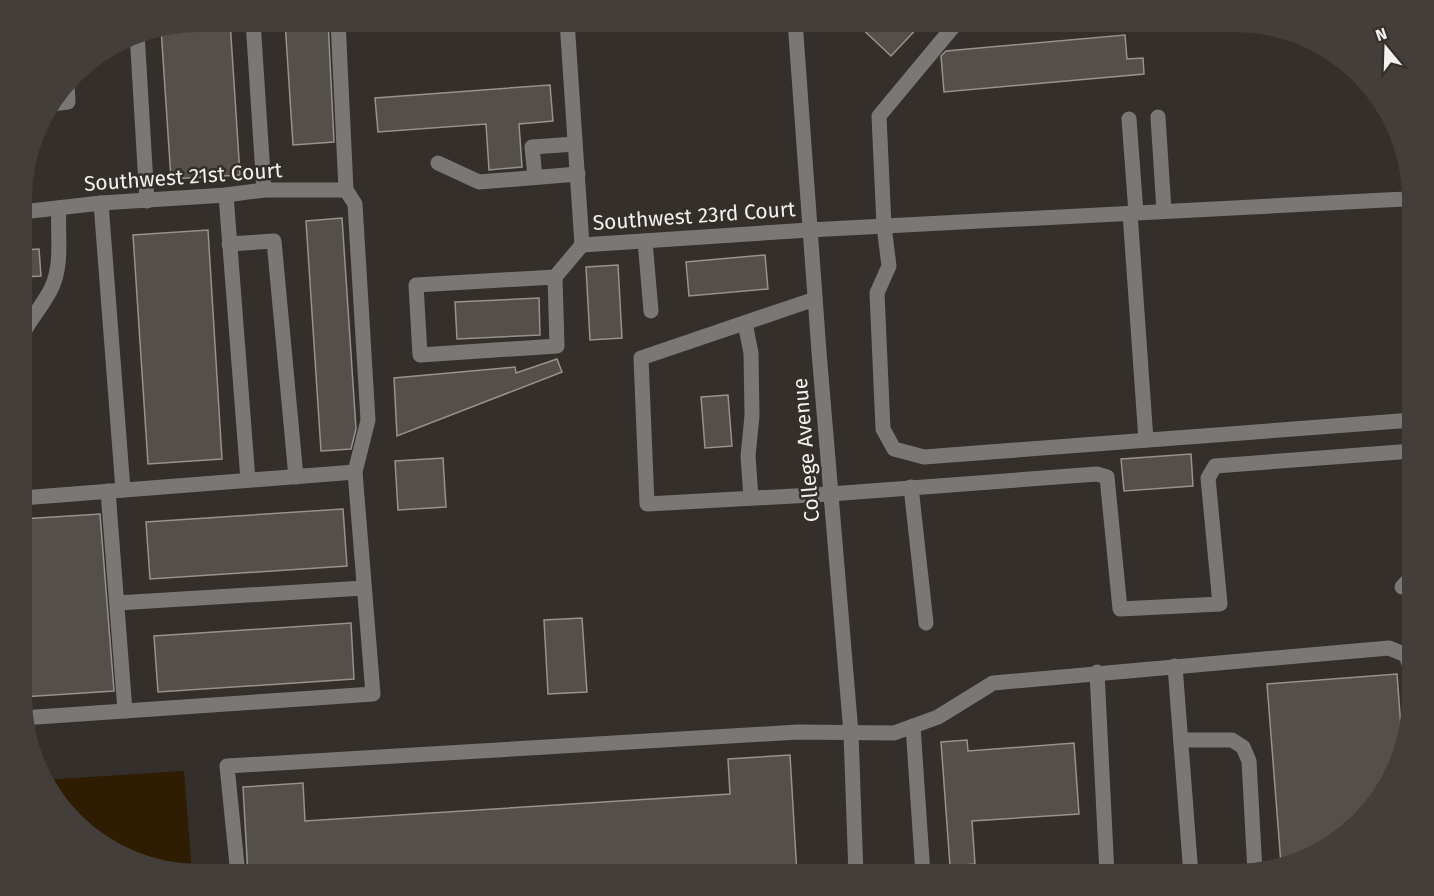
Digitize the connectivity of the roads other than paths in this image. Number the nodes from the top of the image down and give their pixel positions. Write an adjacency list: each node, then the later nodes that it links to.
1 (796, 31): 24 (street, College Avenue)
2 (950, 31): 23 (street)
3 (254, 32): 13 (street)
4 (339, 32): 14 (street)
5 (568, 32): 9 (street)
6 (138, 43): 17 (street)
7 (1158, 117): 21 (street)
8 (1129, 119): 22 (street)
9 (575, 144): 11 (street); 12 (street)
10 (438, 163): 12 (street)
11 (578, 174): 12 (street); 27 (street)
12 (535, 177)
13 (264, 190): 14 (street, Southwest 21st Court); 15 (street, Southwest 21st Court)
14 (346, 190): 36 (street)
15 (226, 195): 17 (street, Southwest 21st Court); 26 (street)
16 (1402, 199): 21 (street, Southwest 23rd Court)
17 (147, 201): 18 (street, Southwest 21st Court)
18 (101, 203): 19 (street, Southwest 21st Court); 40 (street)
19 (59, 208): 20 (street, Southwest 21st Court); 31 (street)
20 (31, 211)
21 (1164, 212): 22 (street, Southwest 23rd Court)
22 (1133, 213): 23 (street, Southwest 23rd Court); 34 (street)
23 (884, 226): 24 (street, Southwest 23rd Court); 34 (street)
24 (809, 230): 25 (street, Southwest 23rd Court); 29 (street, College Avenue)
25 (645, 241): 27 (street, Southwest 23rd Court); 30 (street)
26 (229, 244): 37 (street); 38 (street)
27 (582, 245): 28 (street)
28 (555, 277): 28 (street)
29 (815, 299): 32 (street); 41 (street, College Avenue)
30 (651, 311)
31 (31, 320)
32 (745, 323): 43 (street); 43 (street)
33 (1402, 421): 34 (street)
34 (1146, 440)
35 (1402, 452): 39 (street)
36 (355, 472): 37 (street); 44 (street)
37 (296, 477): 38 (street)
38 (248, 480): 40 (street)
39 (911, 487): 41 (street); 46 (street)
40 (116, 491): 42 (street); 45 (street)
41 (830, 494): 43 (street); 53 (street, College Avenue)
42 (31, 497)
43 (751, 498)
44 (364, 588): 45 (street); 50 (street)
45 (117, 603): 50 (street)
46 (926, 623)
47 (1402, 653): 48 (street)
48 (1175, 666): 49 (street); 54 (street)
49 (1097, 672): 52 (street); 59 (street)
50 (125, 711): 51 (street)
51 (33, 717)
52 (913, 726): 53 (street); 58 (street)
53 (851, 732): 56 (street); 57 (street, College Avenue)
54 (1181, 740): 55 (street); 60 (street)
55 (1255, 863)
56 (237, 864)
57 (856, 864)
58 (921, 864)
59 (1106, 864)
60 (1190, 864)

